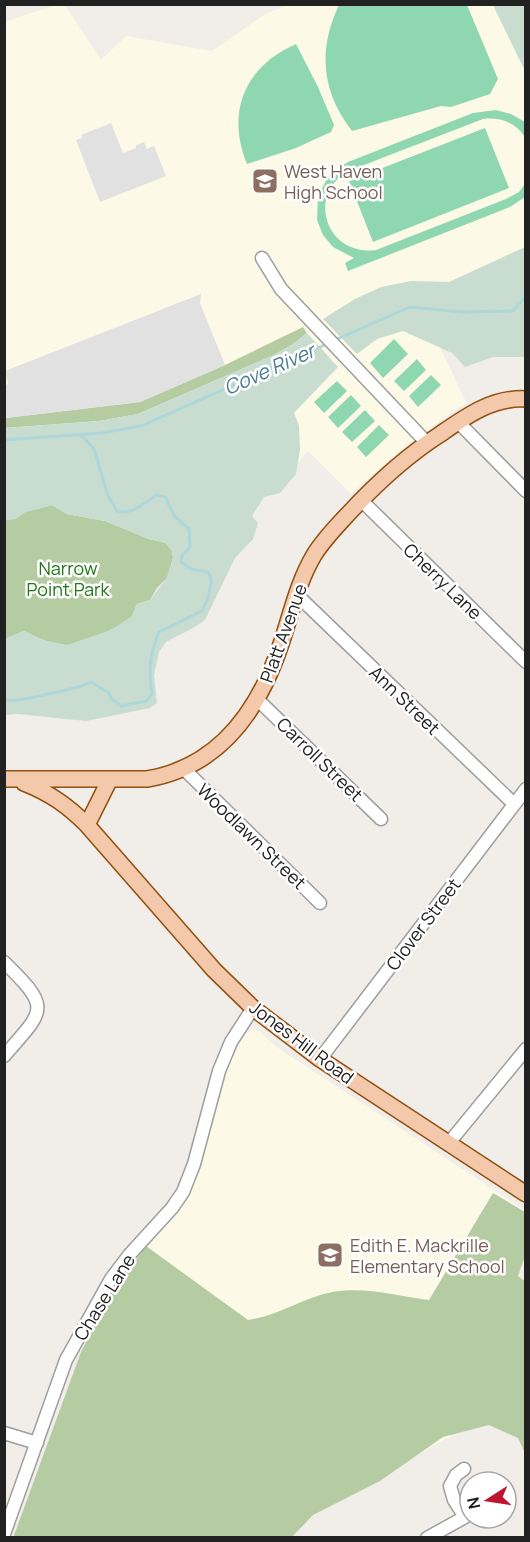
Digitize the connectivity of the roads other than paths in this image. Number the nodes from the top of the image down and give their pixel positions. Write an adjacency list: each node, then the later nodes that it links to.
1 (262, 258): 4 (street)
2 (525, 399): 3 (main road, Platt Avenue)
3 (458, 423): 4 (main road, Platt Avenue); 5 (street)
4 (427, 443): 6 (main road, Platt Avenue)
5 (525, 491)
6 (361, 500): 7 (main road, Platt Avenue); 8 (street, Cherry Lane)
7 (297, 595): 9 (main road, Platt Avenue); 14 (street, Ann Street)
8 (525, 662)
9 (258, 700): 10 (main road, Platt Avenue); 15 (street, Carroll Street)
10 (184, 769): 12 (main road, Platt Avenue); 17 (street, Woodlawn Street)
11 (10, 779): 12 (main road, Platt Avenue); 16 (main road, Jones Hill Road)
12 (110, 779): 16 (main road)
13 (525, 789): 14 (street, Clover Street)
14 (514, 804): 22 (street, Clover Street)
15 (381, 819)
16 (87, 825): 19 (main road, Jones Hill Road)
17 (320, 903)
18 (4, 962): 21 (street)
19 (253, 1008): 22 (main road, Jones Hill Road); 26 (street, Chase Lane)
20 (525, 1049): 23 (street)
21 (4, 1056)
22 (320, 1059): 23 (main road, Jones Hill Road)
23 (448, 1144): 24 (main road, Jones Hill Road)
24 (525, 1194)
25 (4, 1433): 26 (street)
26 (37, 1443): 28 (street, Chase Lane)
27 (464, 1469): 29 (street)
28 (4, 1534)
29 (427, 1538)

